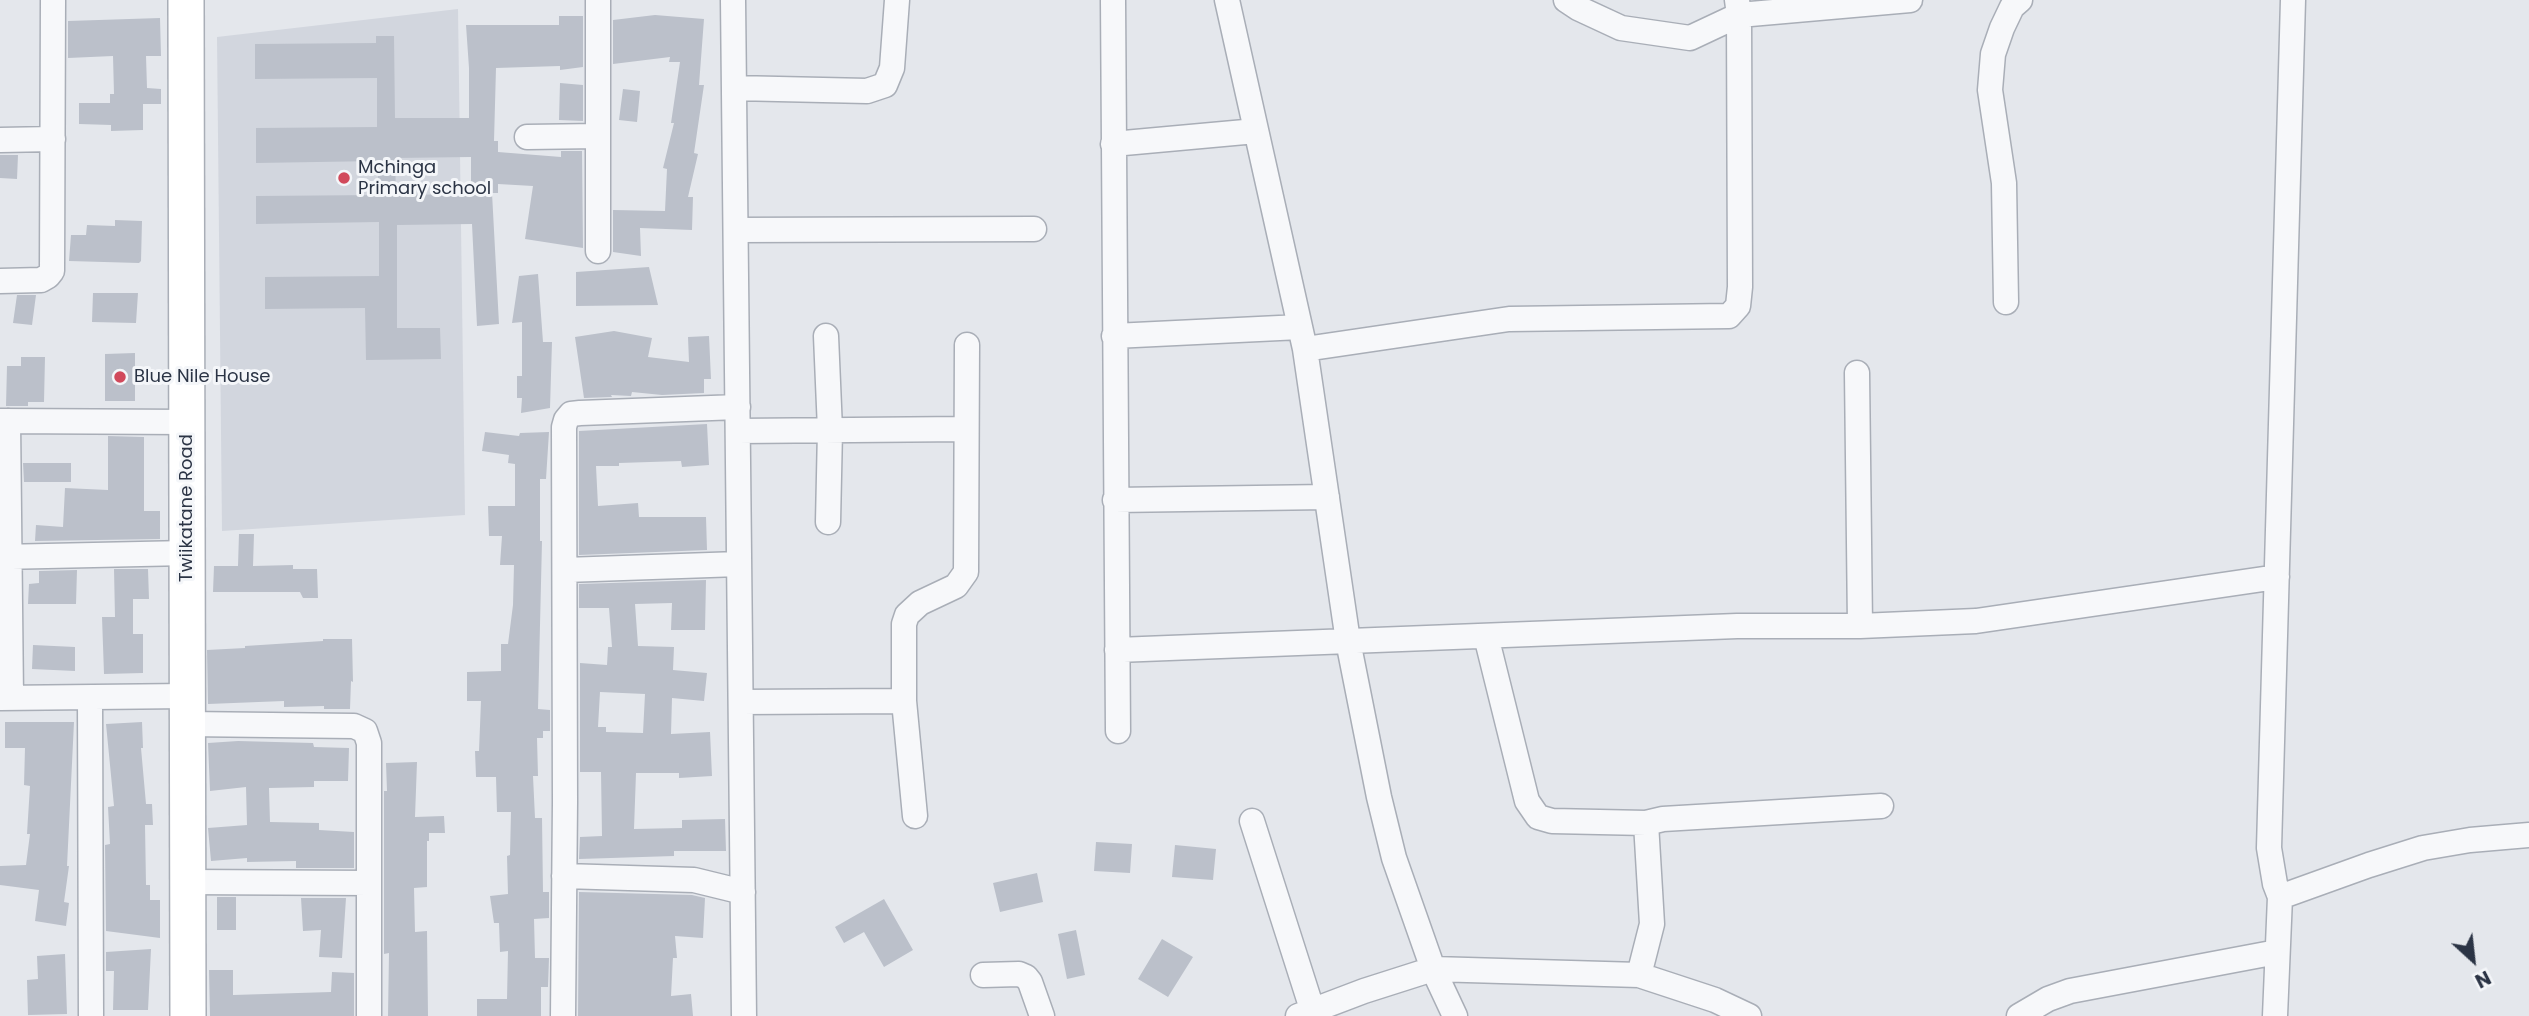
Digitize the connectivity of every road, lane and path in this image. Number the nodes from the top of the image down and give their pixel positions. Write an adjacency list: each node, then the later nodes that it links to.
1 (53, 0): 17 (street)
2 (186, 0): 32 (main road, Twiikatane Road)
3 (598, 0): 15 (street)
4 (733, 0): 13 (street)
5 (897, 0): 13 (street)
6 (1113, 0): 19 (street)
7 (1227, 0): 14 (street)
8 (1566, 0): 12 (street)
9 (1910, 0): 12 (street)
10 (2020, 0): 24 (street)
11 (2293, 0): 42 (street)
12 (1738, 7): 27 (street)
13 (734, 88): 21 (street)
14 (1256, 131): 19 (street); 27 (street)
15 (598, 136): 16 (street); 22 (street)
16 (527, 137)
17 (52, 139): 18 (street); 23 (street)
18 (0, 140)
19 (1114, 144): 26 (street)
20 (1034, 229): 21 (street)
21 (737, 230): 30 (street)
22 (598, 251)
23 (0, 281)
24 (2006, 302)
25 (826, 335): 34 (street)
26 (1114, 336): 27 (street); 36 (street)
27 (1302, 338): 35 (street)
28 (967, 345): 33 (street)
29 (1857, 373): 43 (street)
30 (738, 419): 34 (street); 40 (street); 41 (street)
31 (4, 421): 32 (street); 39 (street)
32 (187, 422): 38 (main road, Twiikatane Road)
33 (966, 429): 34 (street); 49 (street)
34 (830, 430): 37 (street)
35 (1326, 497): 36 (street); 45 (street)
36 (1115, 500): 46 (street)
37 (828, 522)
38 (187, 553): 39 (street); 51 (main road, Twiikatane Road)
39 (5, 557): 47 (street)
40 (739, 564): 41 (street); 50 (street)
41 (565, 570): 58 (street)
42 (2277, 577): 43 (street); 62 (street)
43 (1860, 626): 44 (street)
44 (1486, 636): 45 (street); 56 (street)
45 (1348, 641): 46 (street); 64 (street)
46 (1117, 650): 52 (street)
47 (6, 698): 48 (street)
48 (90, 698): 51 (street); 68 (street)
49 (904, 701): 50 (street); 54 (street)
50 (740, 702): 61 (street)
51 (187, 710): 59 (main road, Twiikatane Road); 60 (street)
52 (1118, 731)
53 (1881, 806): 56 (street)
54 (915, 816)
55 (1252, 821): 67 (street)
56 (1646, 822): 66 (street)
57 (2529, 835): 62 (street)
58 (564, 876): 61 (street); 71 (street)
59 (187, 882): 60 (street); 69 (main road, Twiikatane Road)
60 (369, 883): 70 (street)
61 (743, 892): 72 (street)
62 (2280, 897): 63 (street)
63 (2277, 952): 76 (street); 77 (street)
64 (1433, 969): 66 (street); 67 (street); 74 (street)
65 (983, 975): 73 (street)
66 (1639, 975): 75 (street)
67 (1305, 1013)
68 (91, 1016)
69 (188, 1016)
70 (369, 1016)
71 (563, 1016)
72 (744, 1016)
73 (1042, 1016)
74 (1455, 1016)
75 (1749, 1016)
76 (2019, 1016)
77 (2275, 1016)

